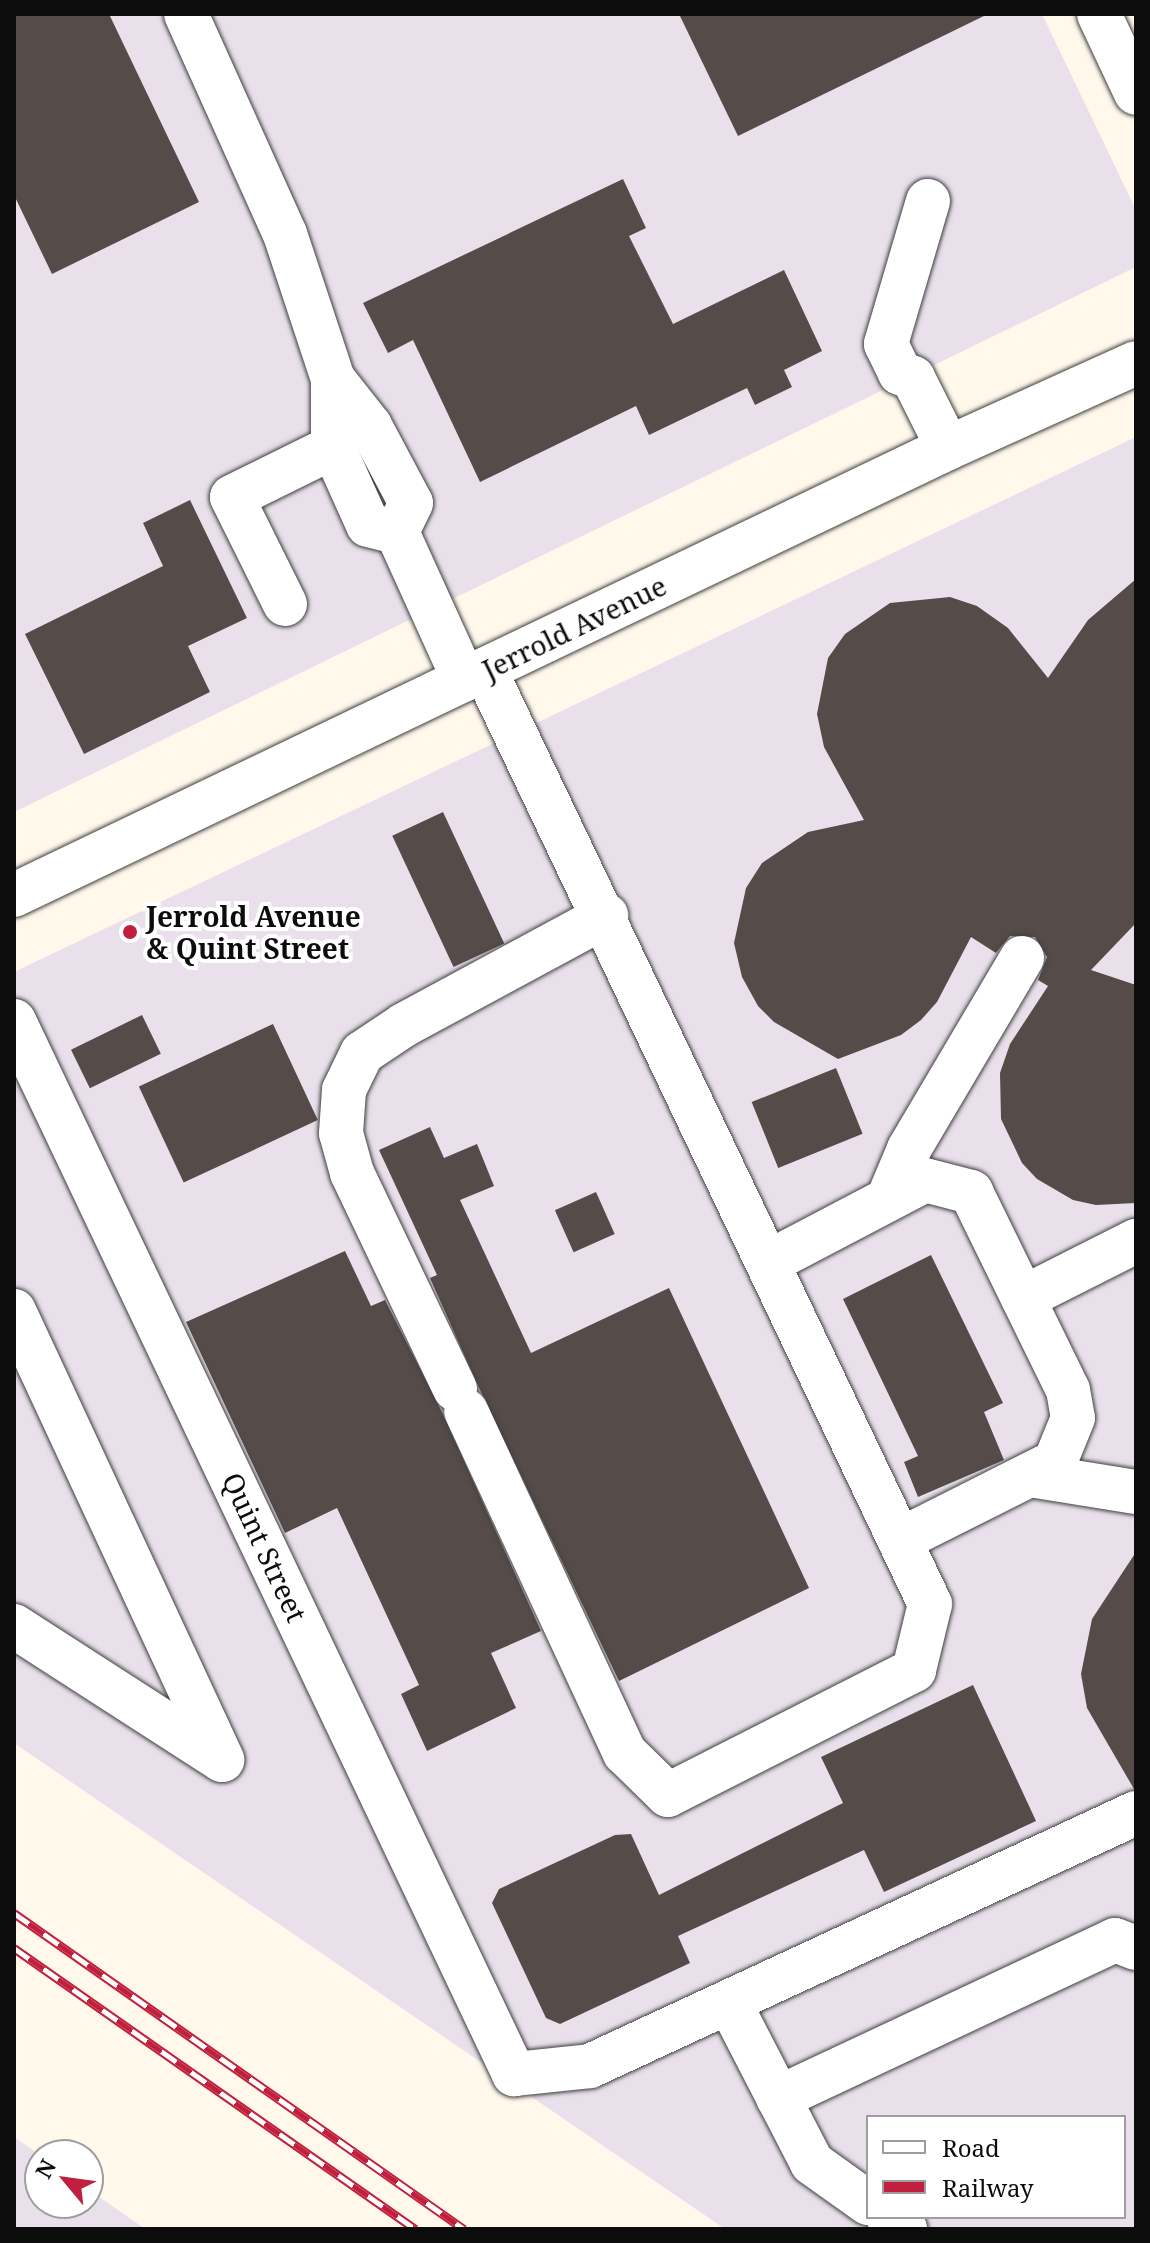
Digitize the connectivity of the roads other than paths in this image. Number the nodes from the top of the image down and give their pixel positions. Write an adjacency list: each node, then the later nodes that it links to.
1 (186, 14): 6 (street)
2 (1099, 14): 3 (street)
3 (1136, 93)
4 (928, 201): 8 (street)
5 (1136, 363): 8 (street, Jerrold Avenue)
6 (333, 379): 7 (street); 9 (street)
7 (333, 447): 9 (street); 10 (street)
8 (948, 448): 11 (street, Jerrold Avenue)
9 (397, 532): 11 (street)
10 (285, 604)
11 (474, 675): 12 (street, Jerrold Avenue); 13 (street)
12 (14, 895)
13 (606, 916): 18 (street); 23 (street)
14 (1022, 958): 16 (street)
15 (14, 1021): 27 (street, Quint Street)
16 (888, 1199): 18 (street); 19 (street)
17 (1136, 1241): 19 (street)
18 (769, 1262): 23 (street)
19 (1023, 1298): 21 (street)
20 (14, 1311): 24 (street)
21 (1030, 1475): 22 (street); 23 (street)
22 (1136, 1492)
23 (900, 1540)
24 (14, 1626)
25 (1136, 1813): 27 (street)
26 (1136, 1948): 28 (street)
27 (729, 2002): 28 (street)
28 (778, 2098): 29 (street)
29 (866, 2202)

